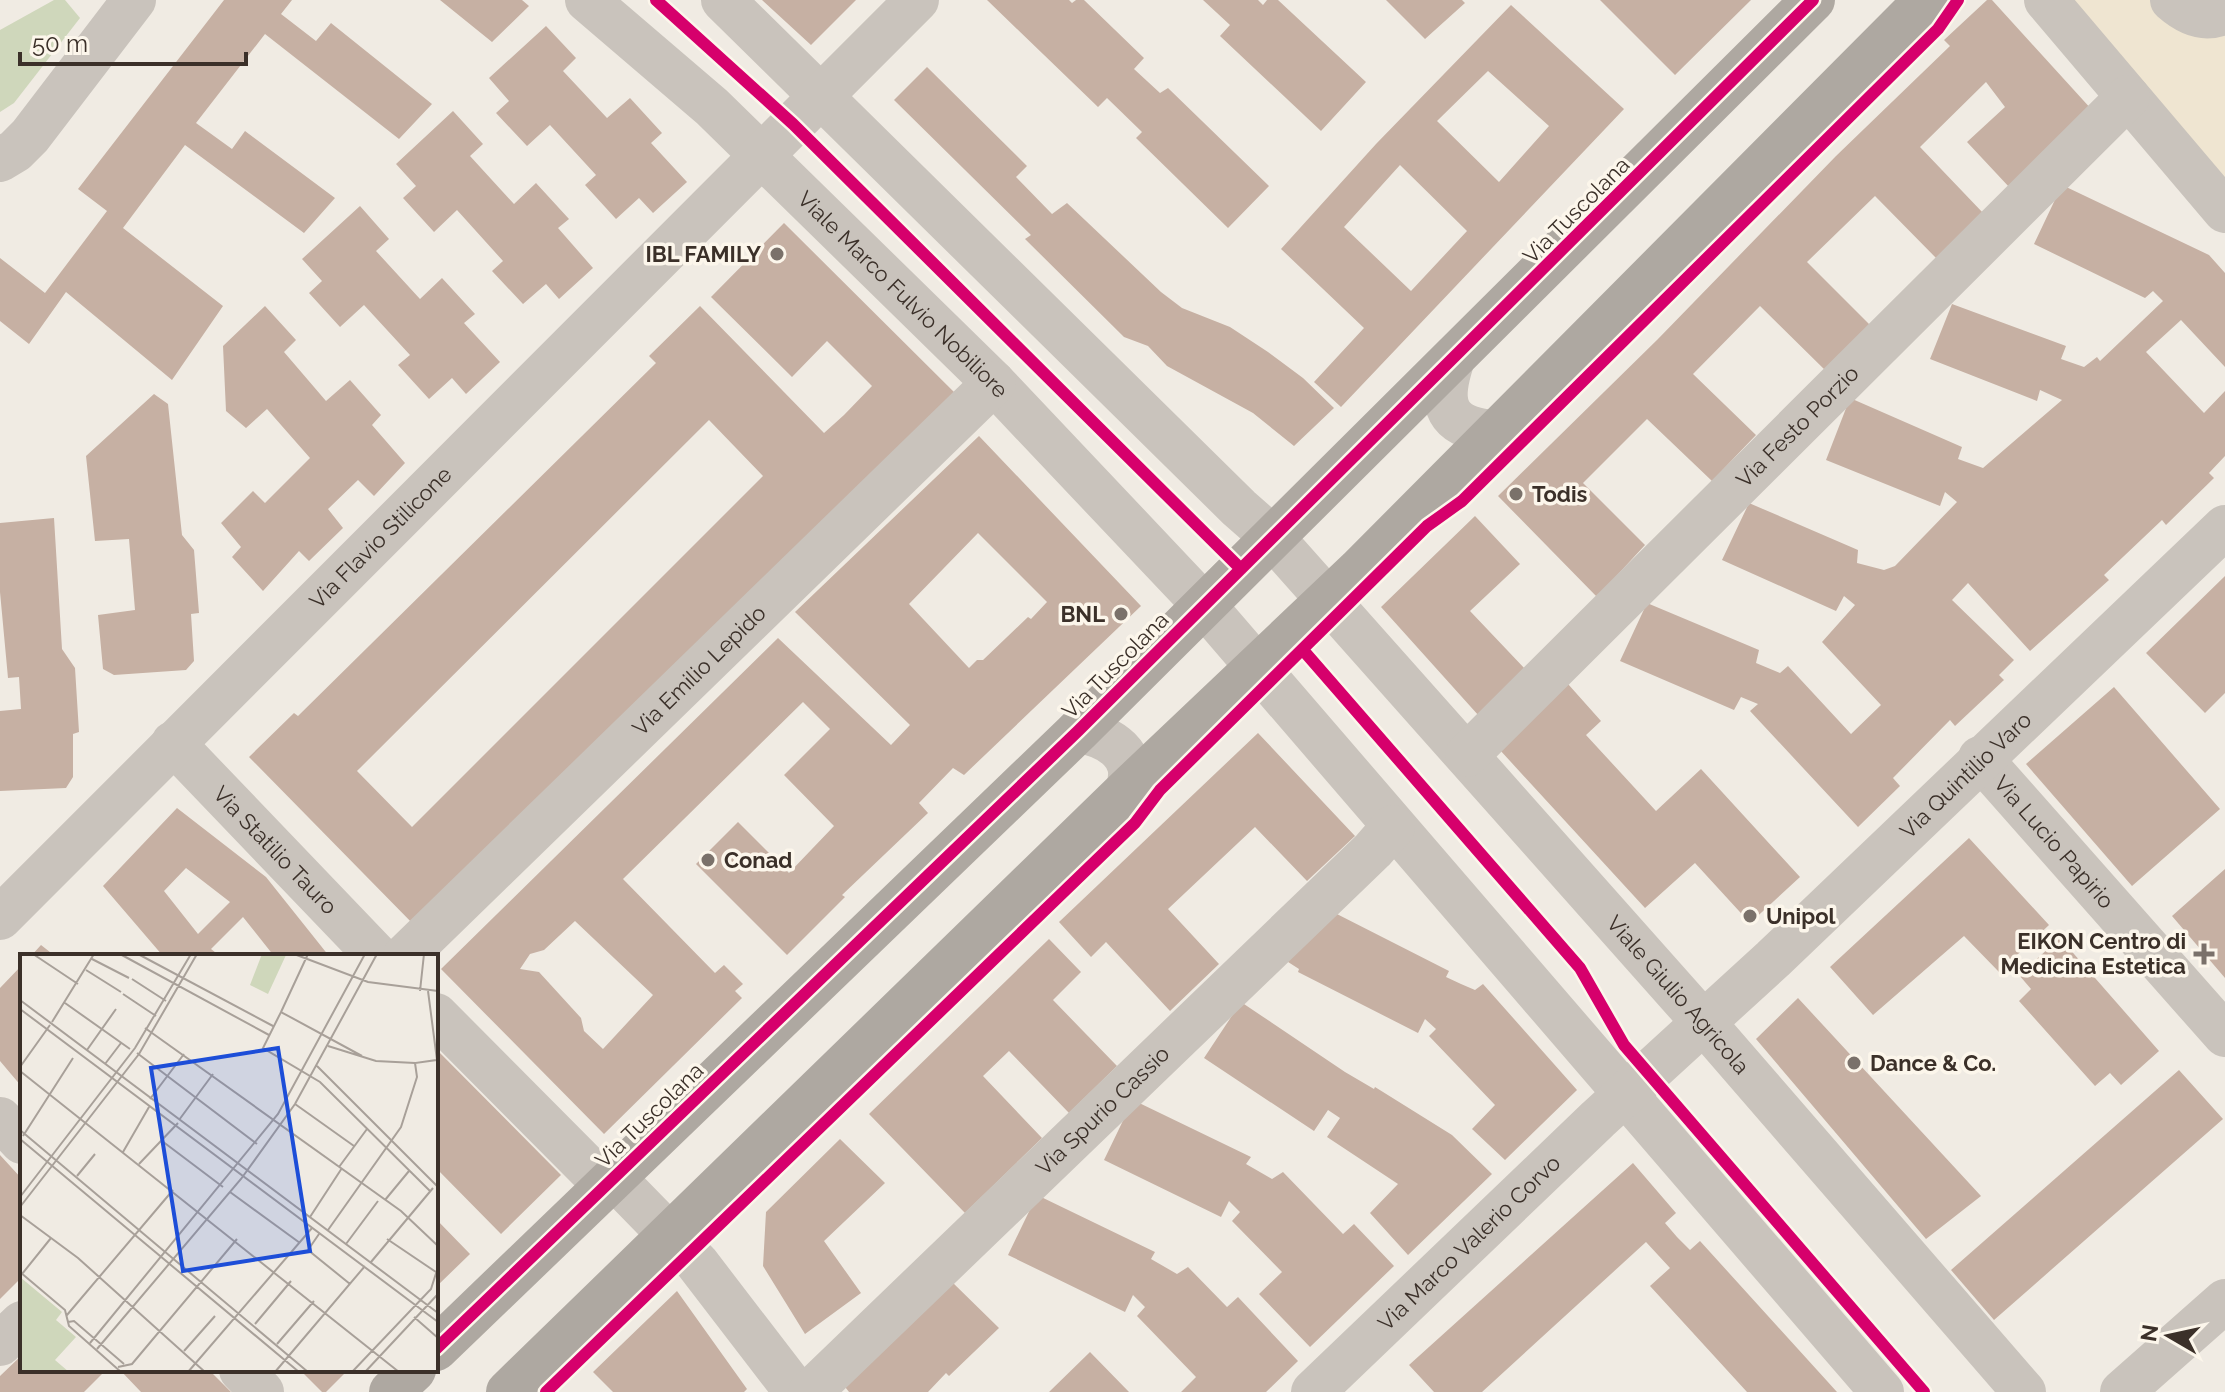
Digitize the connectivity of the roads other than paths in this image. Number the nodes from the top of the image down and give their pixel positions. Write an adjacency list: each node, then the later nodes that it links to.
1 (134, 0): 13 (street)
2 (587, 0): 12 (street, Viale Marco Fulvio Nobiliore)
3 (723, 0): 10 (street)
4 (917, 0): 10 (street, Via Flavio Stilicone)
5 (1813, 0): 15 (main road, Via Tuscolana)
6 (1926, 0): 17 (main road)
7 (2046, 0): 11 (street)
8 (2172, 0): 9 (street)
9 (2225, 12)
10 (821, 96): 12 (street, Via Flavio Stilicone); 19 (street)
11 (2128, 97): 14 (street); 25 (street, Via Festo Porzio)
12 (761, 157): 16 (street, Viale Marco Fulvio Nobiliore); 24 (street, Via Flavio Stilicone)
13 (0, 160)
14 (2225, 211)
15 (1452, 362): 17 (street); 19 (main road, Via Tuscolana)
16 (994, 383): 21 (street, Viale Marco Fulvio Nobiliore); 31 (street, Via Emilio Lepido)
17 (1493, 432): 20 (main road)
18 (2225, 527): 26 (street, Via Quintilio Varo)
19 (1272, 537): 20 (street); 21 (main road, Via Tuscolana)
20 (1329, 599): 22 (main road); 25 (street, Viale Giulio Agricola)
21 (1204, 605): 22 (street); 23 (main road, Via Tuscolana)
22 (1257, 666): 27 (main road); 28 (street)
23 (1078, 731): 27 (street, Via Tuscolana); 38 (main road, Via Tuscolana)
24 (173, 743): 29 (street, Via Flavio Stilicone); 30 (street, Via Statilio Tauro)
25 (1467, 755): 33 (street, Viale Giulio Agricola)
26 (1980, 758): 33 (street, Via Quintilio Varo); 34 (street, Via Lucio Papirio)
27 (1127, 790): 39 (main road)
28 (1393, 827): 35 (street); 51 (street, Via Spurio Cassio)
29 (0, 918)
30 (375, 954)
31 (407, 954)
32 (438, 1017): 38 (street)
33 (1704, 1023): 35 (street, Via Quintilio Varo); 53 (street, Viale Giulio Agricola)
34 (2225, 1035)
35 (1625, 1094): 46 (street, Via Marco Valerio Corvo); 52 (street)
36 (0, 1119): 37 (street)
37 (20, 1140)
38 (609, 1181): 39 (street, Via Tuscolana); 43 (main road, Via Tuscolana)
39 (670, 1236): 49 (main road); 50 (street, Via Tuscolana)
40 (2225, 1301): 54 (street)
41 (20, 1325): 42 (street)
42 (0, 1344)
43 (438, 1347)
44 (243, 1372): 47 (street)
45 (412, 1372): 48 (main road)
46 (1337, 1383)
47 (262, 1392)
48 (391, 1392)
49 (508, 1392)
50 (796, 1392)
51 (810, 1392)
52 (1882, 1392)
53 (2024, 1392)
54 (2122, 1392)

